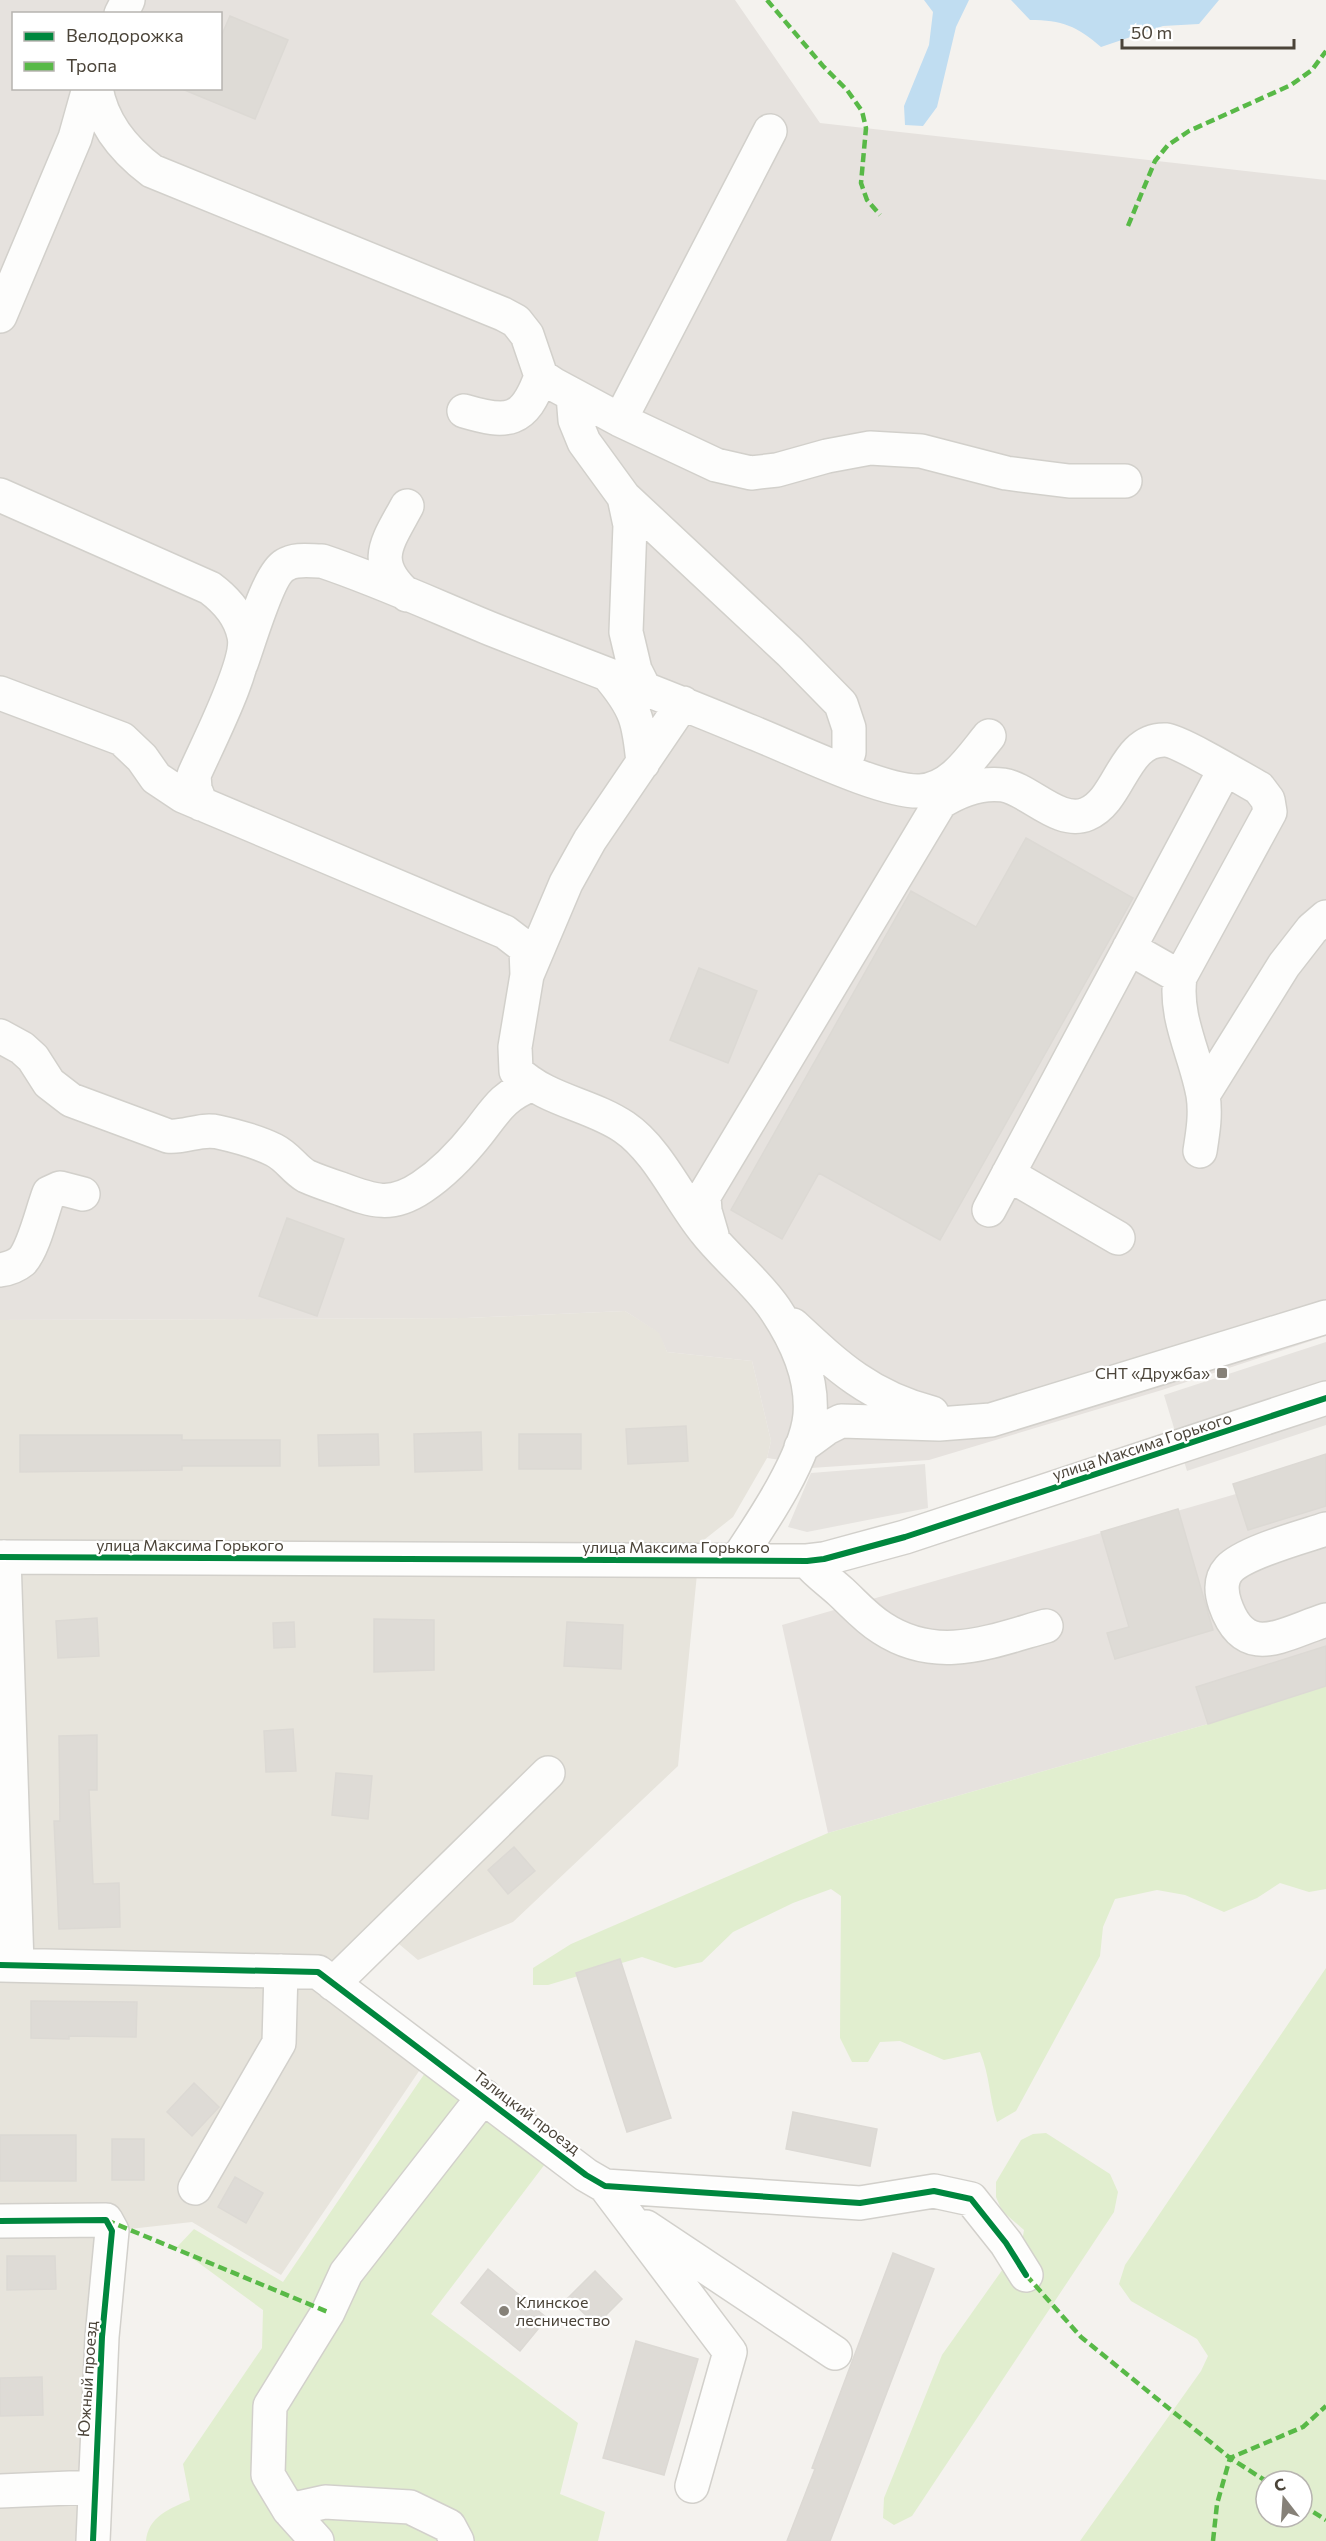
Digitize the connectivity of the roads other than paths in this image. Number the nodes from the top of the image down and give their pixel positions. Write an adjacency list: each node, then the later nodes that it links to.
1 (88, 90): 4 (street)
2 (97, 90): 5 (street)
3 (770, 131): 8 (street)
4 (0, 316)
5 (541, 376): 6 (street); 7 (street)
6 (573, 395): 8 (street); 11 (street)
7 (464, 411)
8 (620, 420): 9 (street)
9 (1125, 481)
10 (0, 495): 16 (street)
11 (624, 497): 18 (street); 23 (street)
12 (407, 506): 13 (street)
13 (388, 541): 14 (street); 15 (street)
14 (332, 564): 15 (street); 16 (street)
15 (407, 595): 17 (street)
16 (241, 664): 28 (street)
17 (609, 676): 18 (street); 22 (street)
18 (645, 690): 20 (street)
19 (0, 693): 28 (street)
20 (683, 703): 22 (street); 23 (street)
21 (989, 736): 25 (street)
22 (643, 763): 32 (street)
23 (843, 769): 26 (street)
24 (1225, 769): 27 (street); 31 (street); 33 (street)
25 (957, 774): 26 (street); 27 (street)
26 (882, 783): 29 (street)
27 (939, 803): 29 (street)
28 (201, 804): 32 (street)
29 (906, 858): 42 (street)
30 (1326, 917): 36 (street)
31 (1129, 948): 33 (street); 38 (street)
32 (527, 975): 35 (street)
33 (1180, 977): 36 (street)
34 (0, 1036): 35 (street)
35 (531, 1085): 42 (street)
36 (1203, 1095): 37 (street)
37 (1200, 1151)
38 (1008, 1174): 40 (street); 41 (street)
39 (83, 1194): 43 (street)
40 (989, 1210)
41 (1118, 1238)
42 (713, 1241): 44 (street)
43 (0, 1270)
44 (774, 1307): 47 (street); 48 (street)
45 (1326, 1317): 47 (street)
46 (1326, 1398): 52 (street, улица Максима Горького)
47 (991, 1420): 48 (street)
48 (801, 1447): 51 (street)
49 (1326, 1528): 53 (street)
50 (2, 1557): 51 (street, улица Максима Горького); 56 (street)
51 (737, 1560): 52 (street, улица Максима Горького)
52 (807, 1561): 54 (street)
53 (1326, 1620)
54 (1046, 1626)
55 (548, 1773): 58 (street)
56 (8, 1965): 57 (street, Талицкий проезд)
57 (281, 1971): 58 (street, Талицкий проезд); 61 (street)
58 (333, 1984): 59 (street, Талицкий проезд)
59 (484, 2096): 60 (street, Талицкий проезд); 69 (street)
60 (604, 2186): 62 (street, Талицкий проезд); 64 (street)
61 (195, 2188)
62 (625, 2213): 65 (street); 66 (street, Талицкий проезд)
63 (0, 2221): 67 (street, Южный проезд)
64 (1026, 2275)
65 (836, 2353)
66 (692, 2486)
67 (93, 2487): 68 (street); 70 (street, Южный проезд)
68 (0, 2491)
69 (289, 2510): 71 (street); 72 (street)
70 (93, 2541)
71 (318, 2541)
72 (457, 2541)

